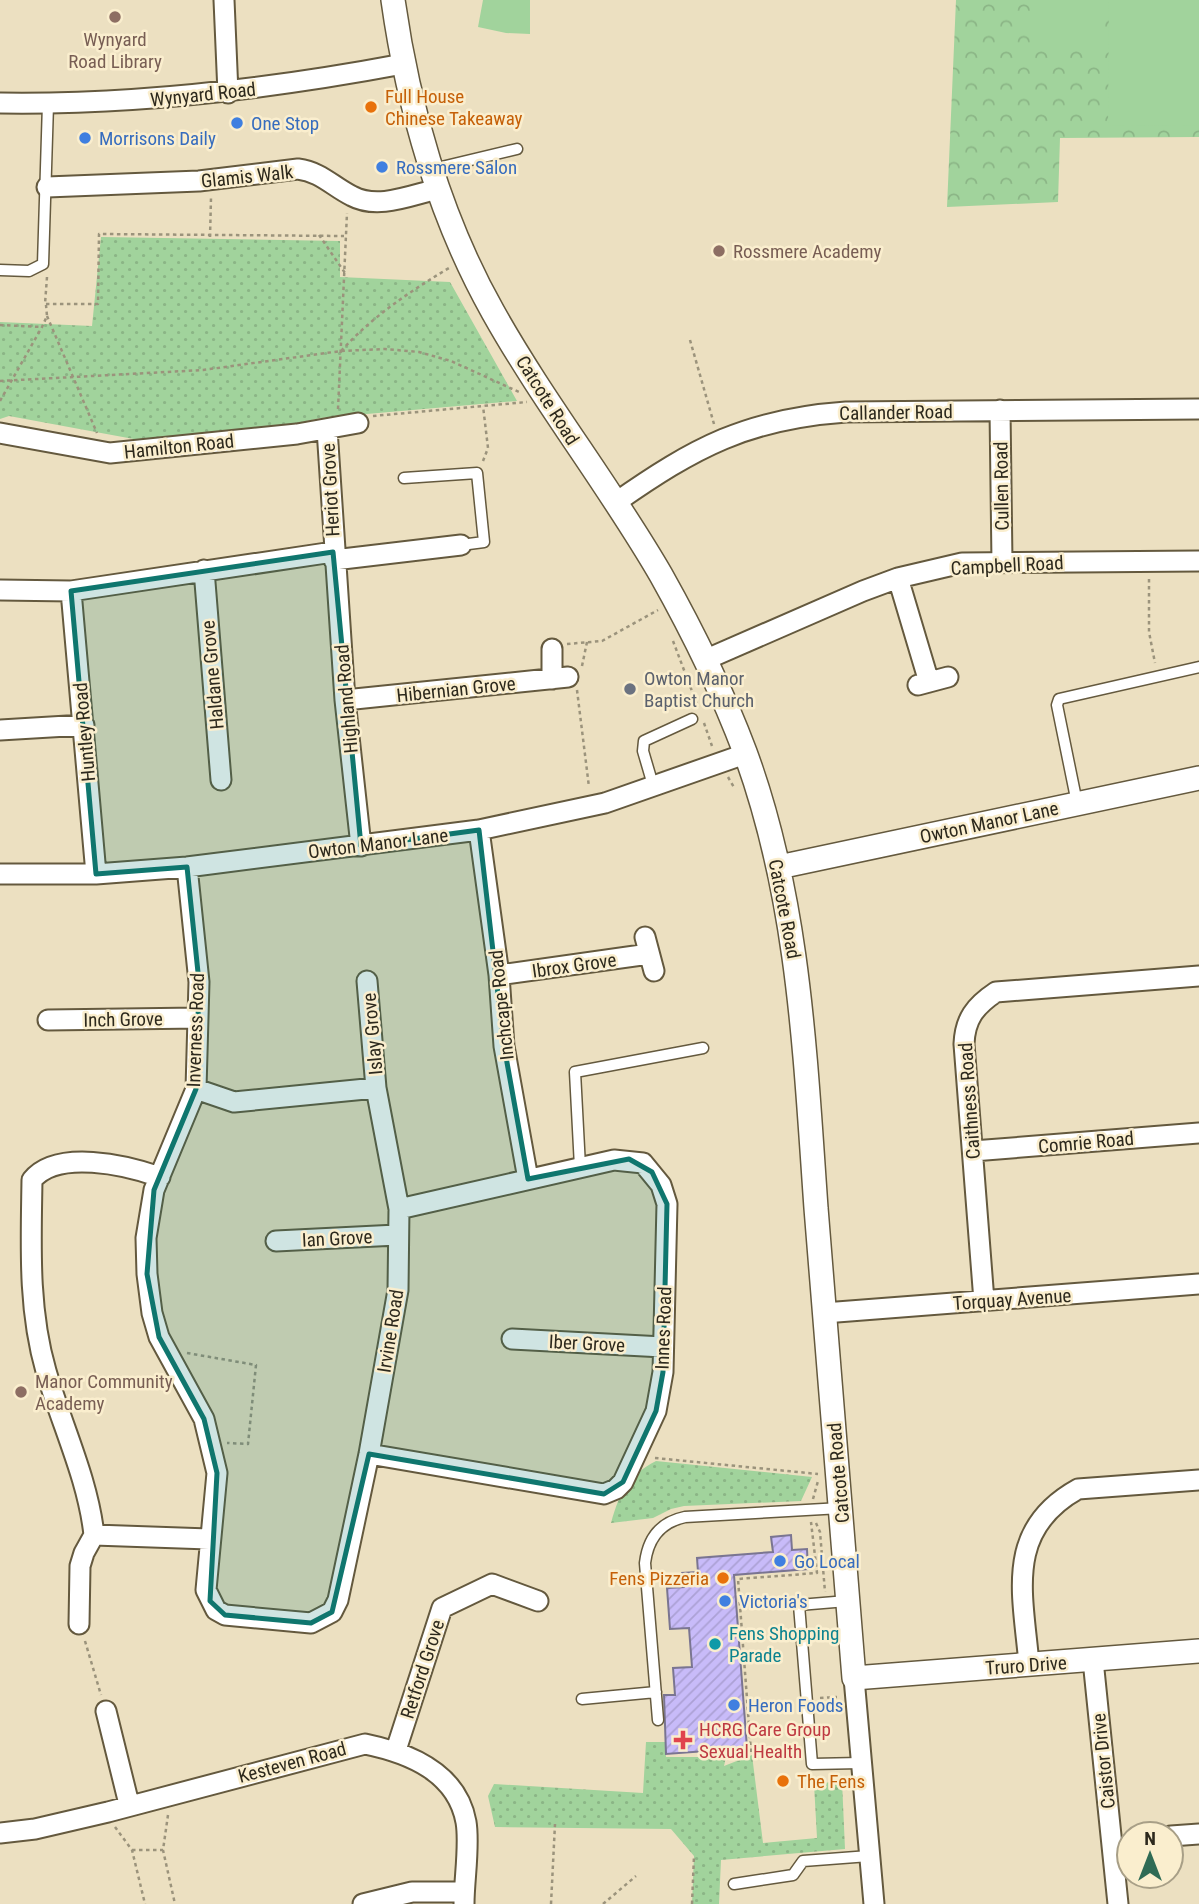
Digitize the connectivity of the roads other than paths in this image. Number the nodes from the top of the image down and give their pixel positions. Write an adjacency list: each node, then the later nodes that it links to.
1 (224, 0): 4 (street)
2 (393, 0): 3 (street, Catcote Road)
3 (403, 64): 4 (street, Wynyard Road); 8 (street, Catcote Road)
4 (228, 93): 6 (street, Wynyard Road)
5 (0, 103): 6 (street, Wynyard Road)
6 (48, 104): 9 (lane)
7 (517, 149): 8 (lane)
8 (435, 179): 9 (street, Glamis Walk); 17 (street, Catcote Road)
9 (47, 187): 10 (lane)
10 (0, 270)
11 (1199, 409): 12 (street, Callander Road)
12 (1000, 410): 17 (street, Callander Road); 21 (street, Cullen Road)
13 (358, 423): 14 (street, Hamilton Road)
14 (331, 428): 15 (street, Hamilton Road); 19 (street, Heriot Grove)
15 (0, 433)
16 (404, 478): 18 (lane)
17 (615, 503): 27 (street, Catcote Road)
18 (461, 545): 19 (street)
19 (333, 556): 22 (street); 30 (street, Highland Road)
20 (1199, 561): 21 (street, Campbell Road)
21 (1002, 562): 23 (street, Campbell Road)
22 (204, 570): 25 (street); 36 (street, Haldane Grove)
23 (898, 578): 27 (street, Campbell Road); 29 (street)
24 (0, 590): 25 (street)
25 (71, 591): 32 (street, Huntley Road)
26 (558, 647): 30 (street, Hibernian Grove)
27 (706, 659): 34 (street, Catcote Road)
28 (1199, 667): 38 (lane)
29 (931, 682)
30 (345, 700): 40 (street, Highland Road)
31 (692, 719): 37 (lane)
32 (83, 725): 33 (street); 44 (street, Huntley Road)
33 (0, 730)
34 (746, 754): 37 (street, Owton Manor Lane); 42 (street, Catcote Road)
35 (1199, 778): 38 (street, Owton Manor Lane)
36 (221, 779)
37 (653, 785): 39 (street, Owton Manor Lane)
38 (1077, 803): 42 (street, Owton Manor Lane)
39 (479, 830): 40 (street, Owton Manor Lane); 46 (street, Inchcape Road)
40 (361, 846): 41 (street, Owton Manor Lane)
41 (187, 867): 44 (street, Owton Manor Lane); 49 (street, Inverness Road)
42 (779, 867): 64 (street, Catcote Road)
43 (0, 874): 44 (street, Owton Manor Lane)
44 (96, 874)
45 (649, 954): 46 (street, Ibrox Grove)
46 (499, 975): 58 (street, Inchcape Road)
47 (1199, 976): 55 (street, Caithness Road)
48 (367, 981): 53 (street, Islay Grove)
49 (198, 1018): 50 (street, Inch Grove); 52 (street, Inverness Road)
50 (48, 1020)
51 (703, 1048): 56 (lane)
52 (196, 1088): 53 (street); 57 (street, Inverness Road)
53 (376, 1088): 59 (street, Irvine Road)
54 (1199, 1133): 55 (street, Comrie Road)
55 (973, 1151): 63 (street, Caithness Road)
56 (580, 1167): 58 (street, Innes Road); 66 (street, Innes Road)
57 (160, 1177): 70 (street); 71 (street, Inverness Road)
58 (528, 1179): 59 (street, Innes Road)
59 (399, 1209): 60 (street, Irvine Road)
60 (397, 1235): 61 (street, Ian Grove); 67 (street, Irvine Road)
61 (276, 1238)
62 (1199, 1284): 63 (street, Torquay Avenue)
63 (984, 1301): 64 (street, Torquay Avenue)
64 (824, 1313): 69 (street, Catcote Road)
65 (512, 1339): 66 (street, Iber Grove)
66 (663, 1346): 67 (street, Innes Road)
67 (369, 1454): 72 (street, Irvine Road)
68 (1199, 1480): 78 (street)
69 (842, 1508): 74 (street, Catcote Road); 80 (lane)
70 (94, 1535): 71 (street); 75 (street)
71 (209, 1539): 72 (street, Inverness Road)
72 (206, 1590)
73 (538, 1601): 84 (street, Retford Grove)
74 (837, 1602): 79 (street, Catcote Road); 85 (lane)
75 (79, 1625)
76 (1199, 1651): 77 (street, Truro Drive)
77 (1093, 1660): 78 (street, Truro Drive); 87 (street, Caistor Drive)
78 (1029, 1664): 79 (street, Truro Drive)
79 (854, 1678): 85 (street, Catcote Road)
80 (656, 1692): 81 (lane); 83 (lane)
81 (582, 1699)
82 (106, 1711): 86 (street)
83 (658, 1720)
84 (396, 1750): 86 (street, Kesteven Road); 91 (street, Kesteven Road)
85 (860, 1763): 89 (street, Catcote Road)
86 (129, 1804): 88 (street, Kesteven Road)
87 (1117, 1820)
88 (0, 1833)
89 (869, 1856): 90 (lane); 93 (street, Catcote Road)
90 (734, 1884)
91 (464, 1898): 92 (street)
92 (363, 1904)
93 (874, 1904)

